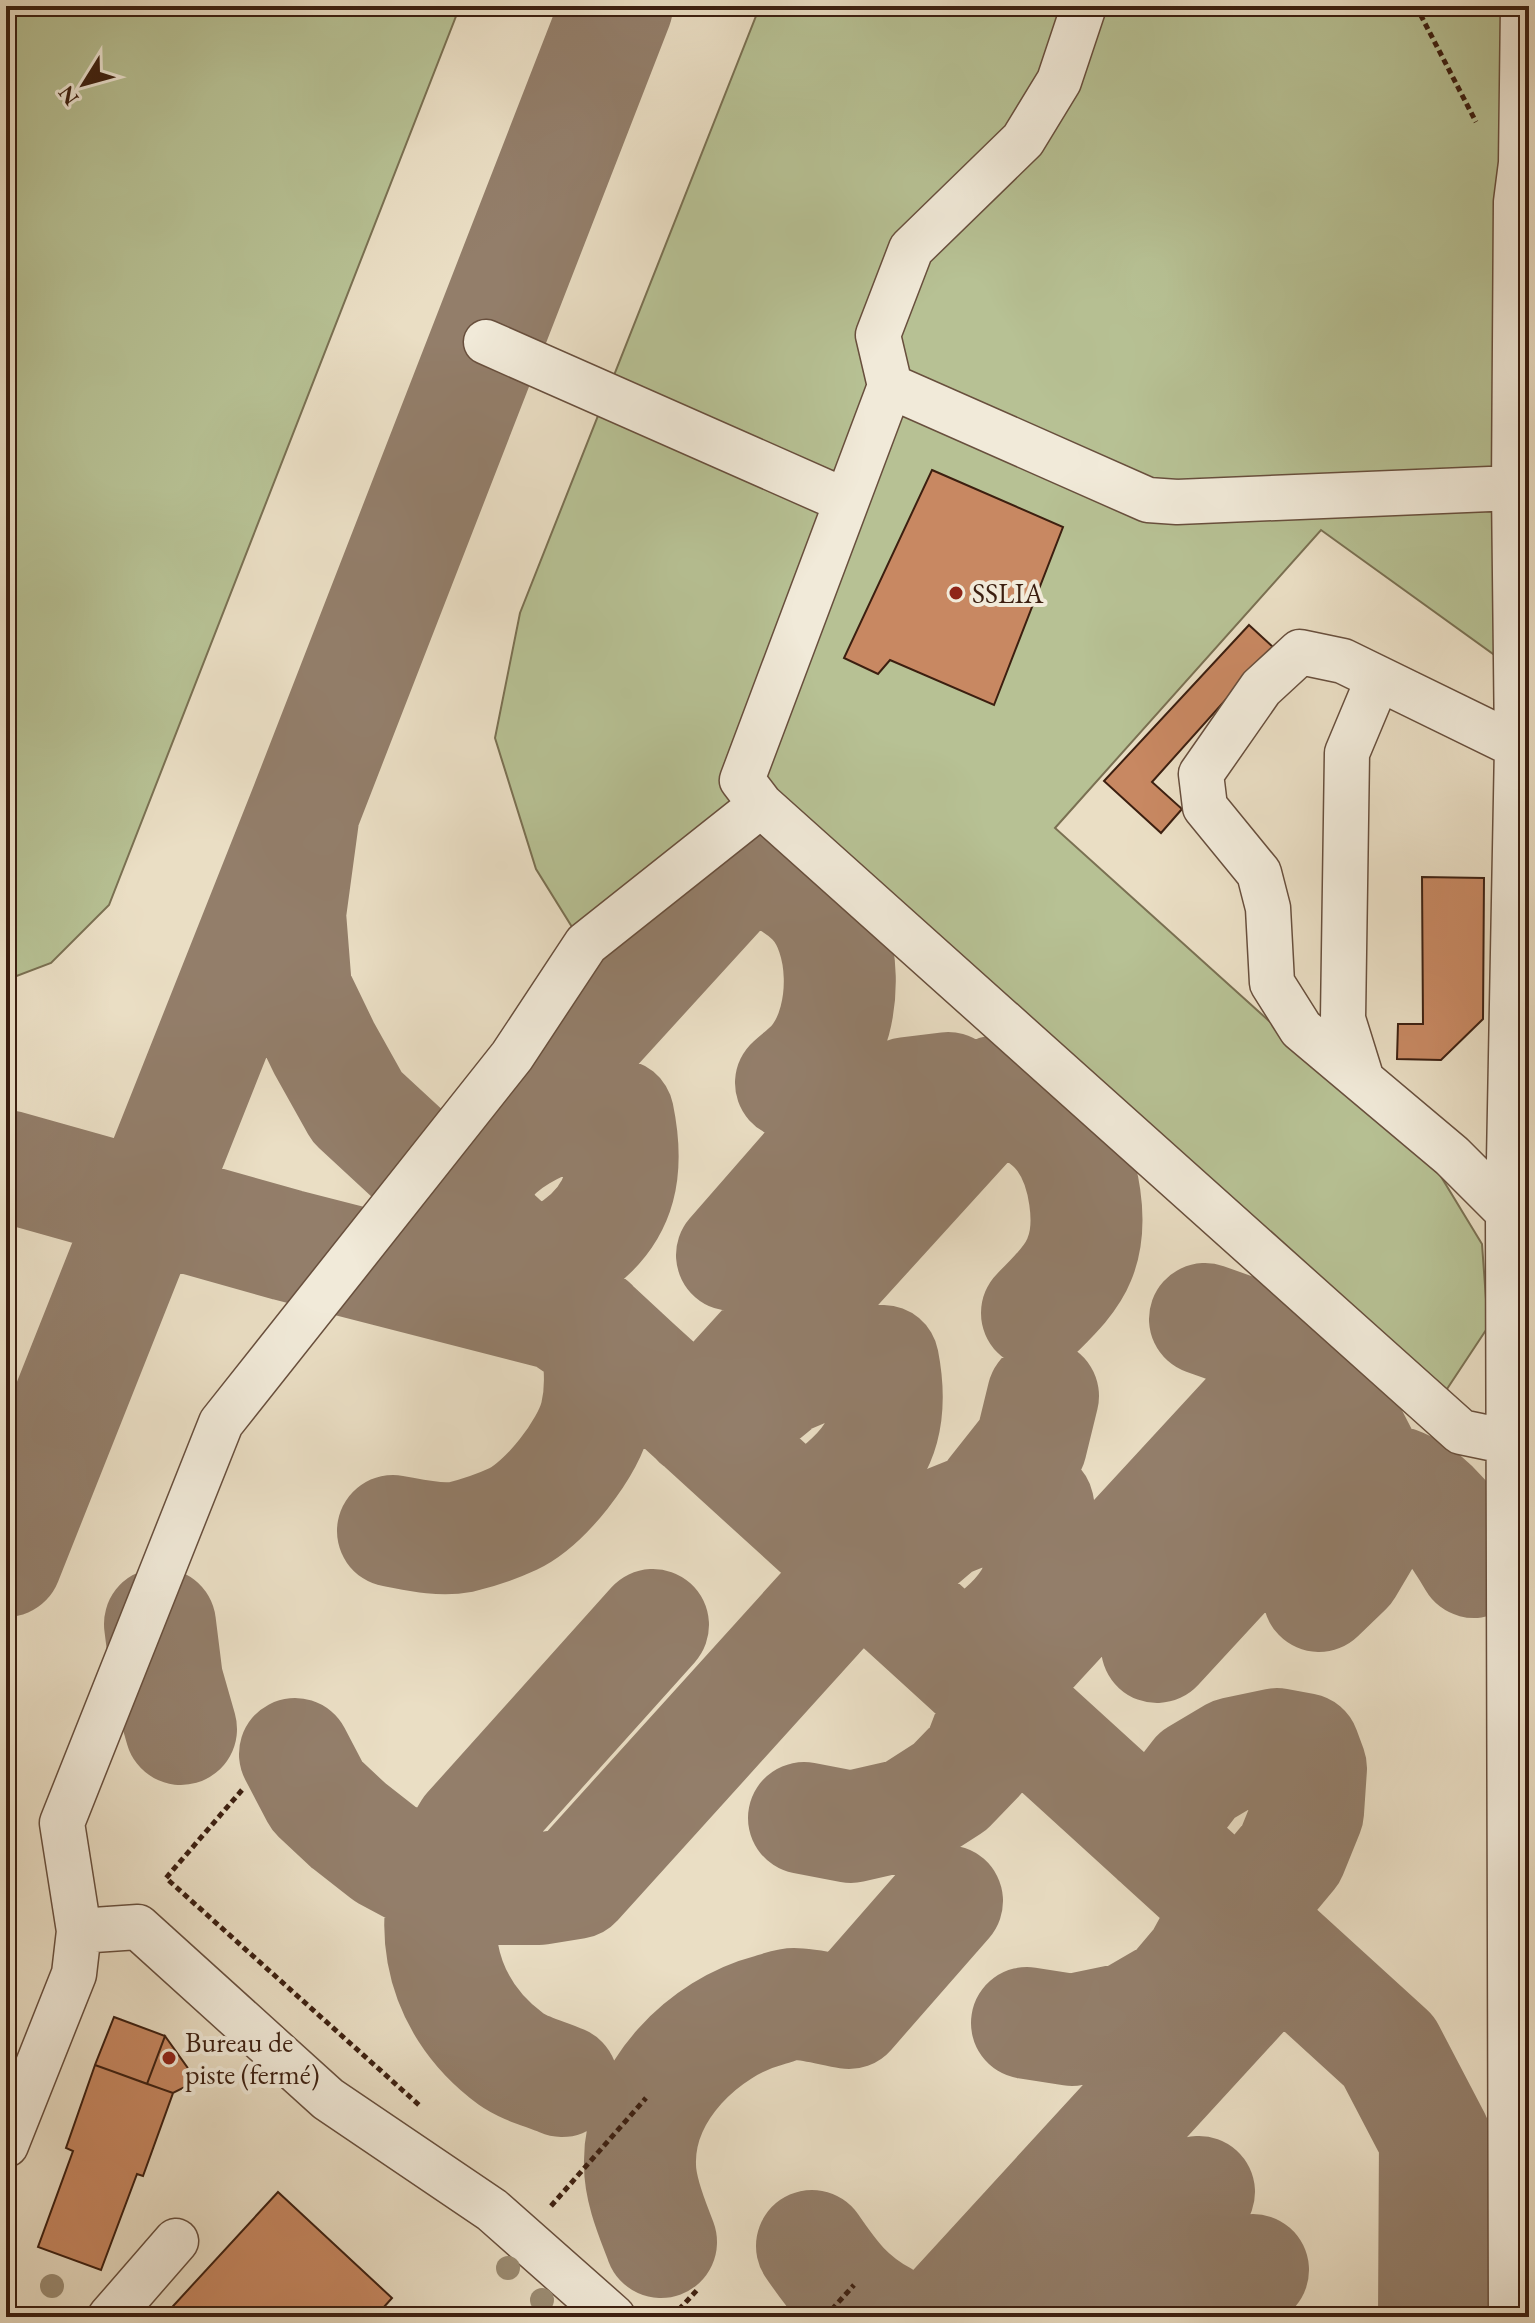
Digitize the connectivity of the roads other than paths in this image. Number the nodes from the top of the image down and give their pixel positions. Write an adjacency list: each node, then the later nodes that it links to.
1 (1084, 6): 5 (lane)
2 (1523, 6): 3 (lane)
3 (1525, 158): 6 (lane)
4 (486, 342): 7 (lane)
5 (890, 386): 6 (lane); 7 (lane)
6 (1514, 488): 9 (lane)
7 (846, 501): 10 (lane)
8 (1378, 679): 9 (lane); 11 (lane); 11 (lane)
9 (1517, 746): 12 (lane)
10 (761, 805): 13 (lane); 14 (lane)
11 (1362, 1080): 12 (lane)
12 (1519, 1227): 13 (lane)
13 (1509, 1442): 19 (lane)
14 (79, 1931): 15 (lane); 18 (lane)
15 (6, 2145)
16 (176, 2241): 17 (lane)
17 (110, 2317)
18 (613, 2317)
19 (1511, 2317)

